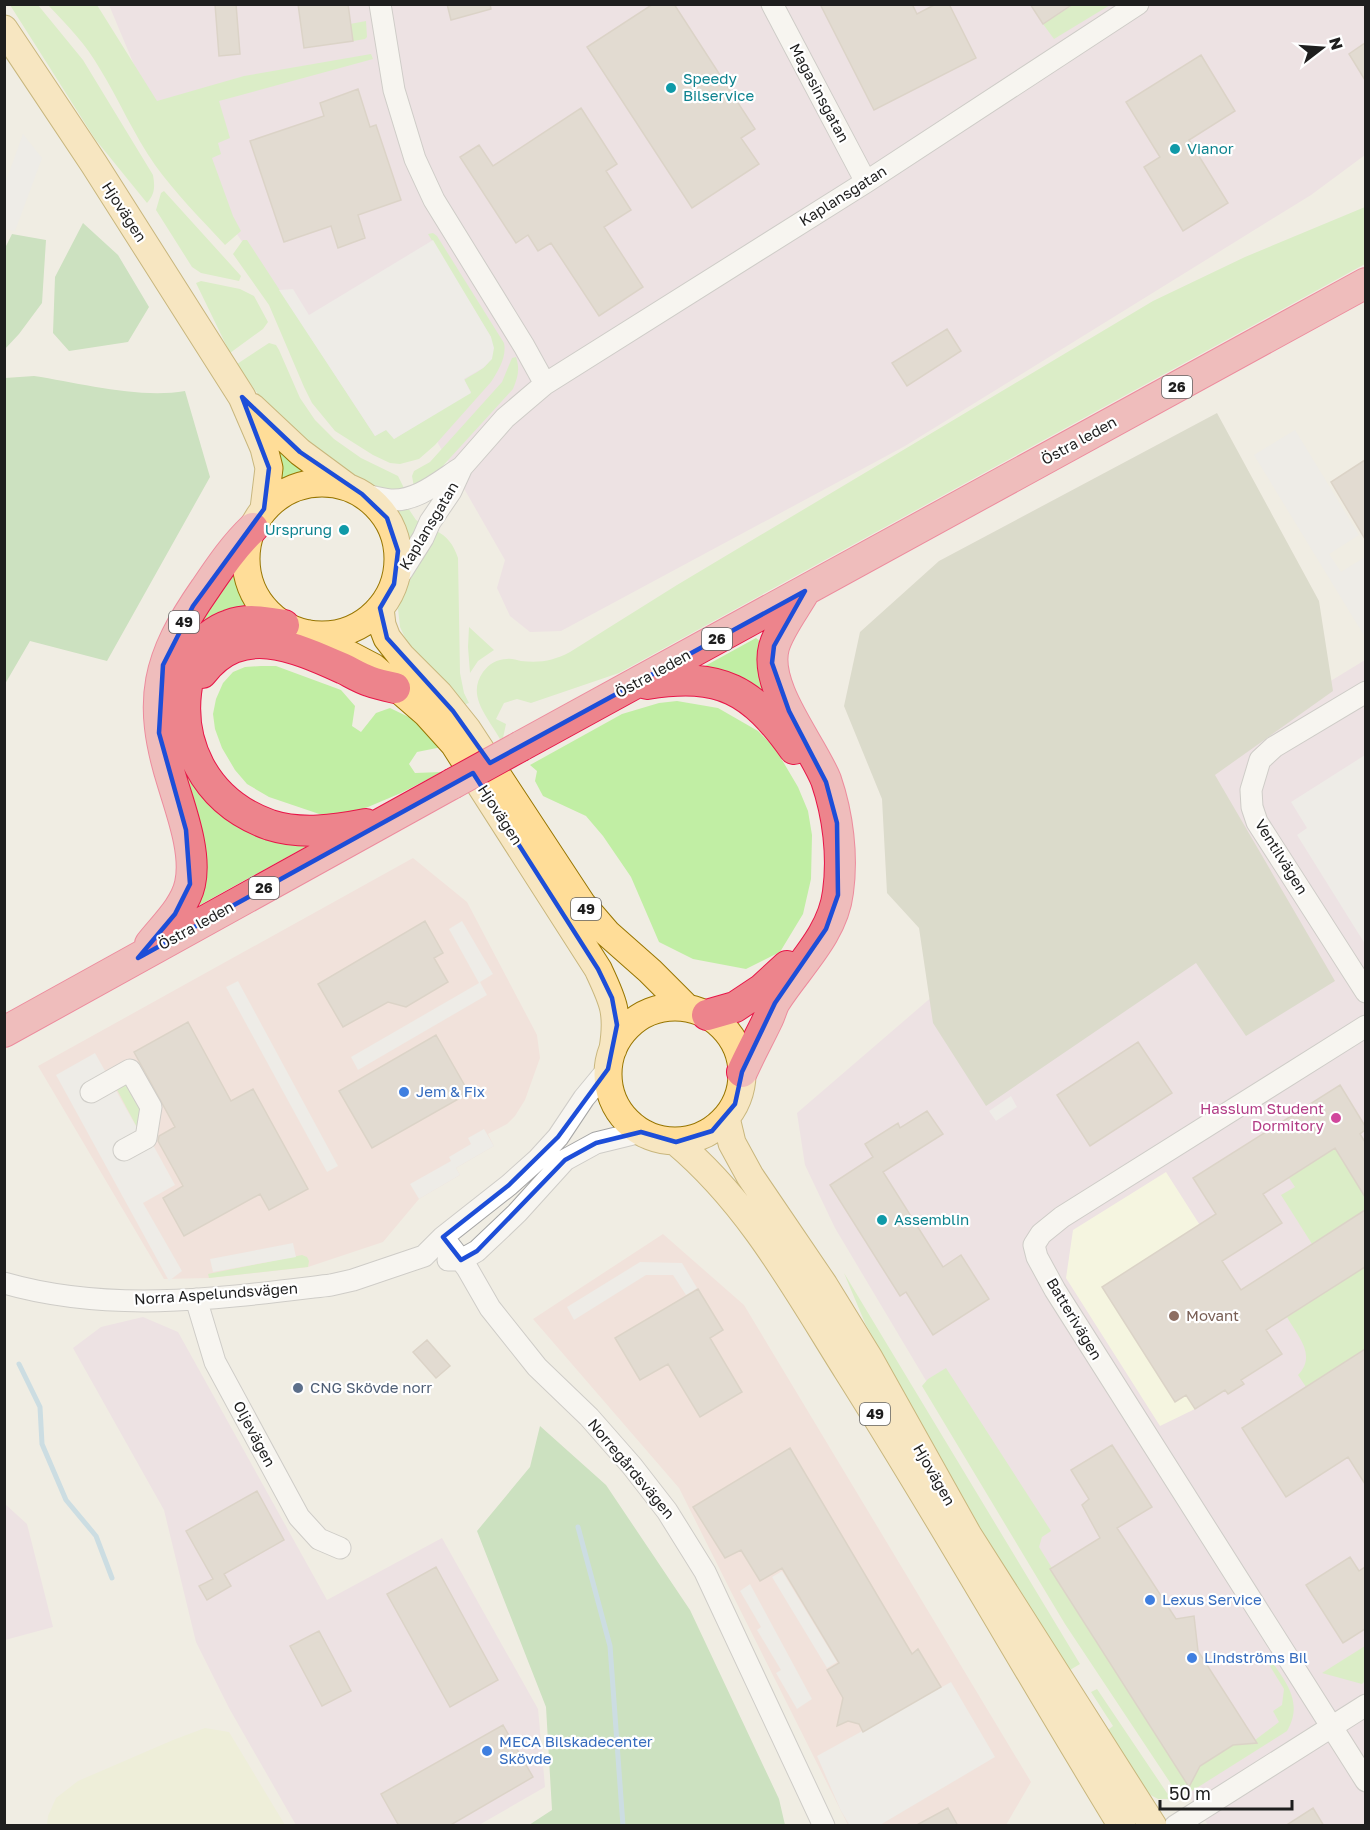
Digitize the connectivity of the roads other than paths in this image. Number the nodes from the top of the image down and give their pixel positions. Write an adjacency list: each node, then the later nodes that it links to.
1 (380, 4): 7 (street)
2 (772, 4): 5 (street, Magasinsgatan)
3 (1138, 4): 5 (street, Kaplansgatan)
4 (4, 29): 8 (main road, Hjovägen)
5 (866, 182): 7 (street, Kaplansgatan)
6 (1365, 284): 13 (highway, Östra leden / 26)
7 (545, 384): 9 (street, Kaplansgatan)
8 (242, 397): 10 (main road, Hjovägen); 11 (main road, Hjovägen)
9 (462, 467): 10 (street, Kaplansgatan); 12 (street, Kaplansgatan)
10 (355, 491): 11 (main road, 49); 12 (main road)
11 (259, 519): 15 (main road); 21 (highway, 49)
12 (394, 584): 14 (main road)
13 (805, 591): 16 (highway, Östra leden / 26); 27 (highway)
14 (380, 608): 15 (main road); 23 (main road, Hjovägen / 49)
15 (297, 629): 17 (main road, Hjovägen / 49); 19 (highway)
16 (630, 687): 20 (highway, Östra leden / 26, bridge); 23 (highway)
17 (395, 688): 19 (highway); 26 (main road, Hjovägen / 49)
18 (1365, 692): 22 (street, Ventilvägen)
19 (184, 696): 20 (highway)
20 (389, 819): 21 (highway, Östra leden / 26)
21 (138, 958): 25 (highway, Östra leden / 26)
22 (1365, 992)
23 (697, 1012): 26 (main road); 27 (main road, 49)
24 (1365, 1026): 40 (street, Batterivägen)
25 (4, 1032)
26 (610, 1059): 30 (main road, 49); 33 (street, Norra Aspelundsvägen)
27 (742, 1072): 29 (main road, 49)
28 (91, 1092): 32 (street)
29 (726, 1118): 31 (main road, 49); 44 (main road, Hjovägen / 49)
30 (641, 1132): 31 (main road, 49); 35 (street)
31 (676, 1142): 43 (main road, Hjovägen / 49)
32 (124, 1150)
33 (443, 1237): 34 (street, Norra Aspelundsvägen); 35 (street, Norregårdsvägen)
34 (424, 1256): 35 (street, Norra Aspelundsvägen); 37 (street, Norra Aspelundsvägen)
35 (461, 1260): 42 (street, Norregårdsvägen)
36 (4, 1283): 37 (street, Norra Aspelundsvägen)
37 (196, 1299): 38 (street, Oljevägen)
38 (340, 1548)
39 (1365, 1705): 40 (street)
40 (1331, 1727): 41 (street); 45 (street)
41 (1365, 1781)
42 (824, 1826)
43 (1122, 1826)
44 (1153, 1826)
45 (1175, 1826)

